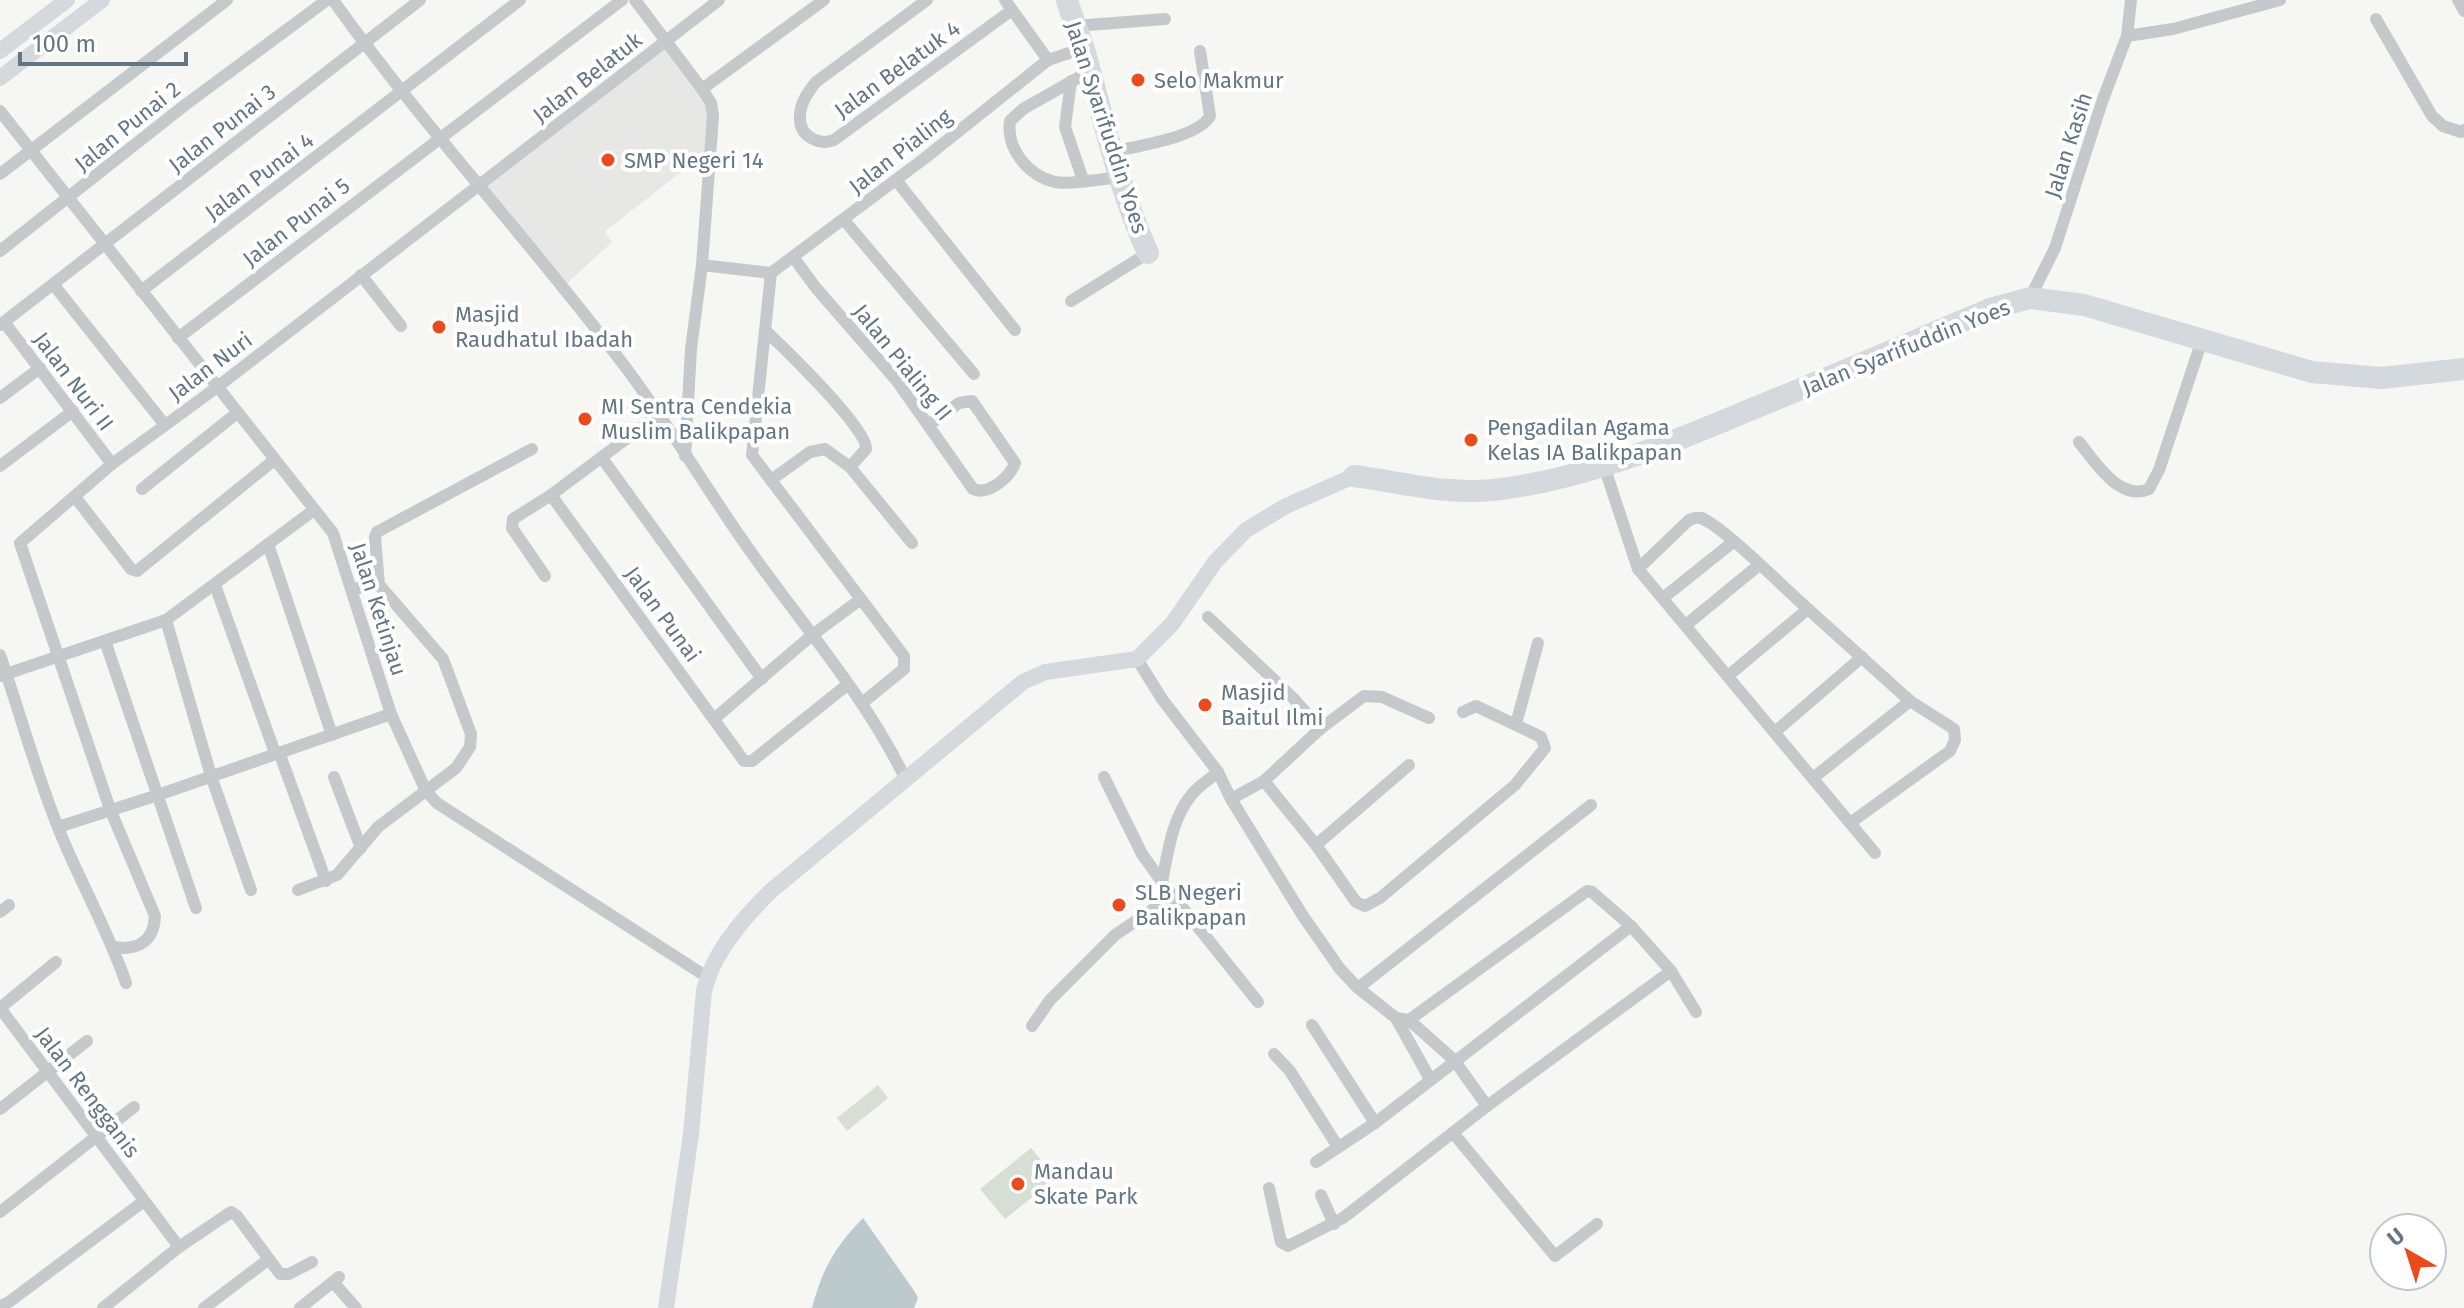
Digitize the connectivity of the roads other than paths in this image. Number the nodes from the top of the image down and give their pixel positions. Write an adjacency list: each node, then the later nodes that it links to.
1 (67, 0): 25 (street)
2 (102, 0): 29 (street)
3 (227, 0): 35 (street)
4 (330, 0): 23 (street); 42 (street, Jalan Punai 2)
5 (420, 0): 23 (street, Jalan Punai 3)
6 (520, 0): 31 (street, Jalan Punai 4)
7 (622, 0): 34 (street, Jalan Punai 5)
8 (635, 0): 22 (street)
9 (719, 0): 22 (street, Jalan Belatuk)
10 (824, 0): 30 (street)
11 (927, 0): 16 (street, Jalan Belatuk 4)
12 (1067, 0): 20 (highway, Jalan Syarifuddin Yoes)
13 (2131, 0): 21 (street, Jalan Kasih)
14 (2280, 0): 21 (street)
15 (2458, 0): 17 (street)
16 (1009, 5): 27 (street)
17 (2464, 11)
18 (1165, 19): 20 (street)
19 (2376, 19): 33 (street)
20 (1075, 26): 24 (highway, Jalan Syarifuddin Yoes)
21 (2127, 36): 53 (street, Jalan Kasih)
22 (667, 40): 30 (street); 41 (street, Jalan Belatuk)
23 (364, 44): 31 (street); 44 (street, Jalan Punai 3)
24 (1084, 48): 27 (street, Jalan Pialing); 28 (highway, Jalan Syarifuddin Yoes)
25 (0, 51)
26 (1200, 51): 36 (street)
27 (1048, 60): 39 (street, Jalan Pialing)
28 (1080, 76): 36 (highway, Jalan Syarifuddin Yoes); 40 (street); 40 (street)
29 (0, 78)
30 (702, 89): 48 (street)
31 (402, 93): 34 (street); 52 (street, Jalan Punai 4)
32 (0, 111): 35 (street, Jalan Ketinjau)
33 (2464, 130)
34 (439, 137): 41 (street); 59 (street, Jalan Punai 5)
35 (31, 151): 37 (street); 42 (street, Jalan Ketinjau)
36 (1112, 152): 38 (highway, Jalan Syarifuddin Yoes)
37 (0, 174)
38 (1119, 177): 40 (street); 46 (highway, Jalan Syarifuddin Yoes)
39 (896, 180): 43 (street, Jalan Pialing); 57 (street)
40 (1083, 180)
41 (480, 185): 50 (street, Jalan Nuri); 68 (street)
42 (69, 199): 44 (street, Jalan Ketinjau); 45 (street, Jalan Punai 2)
43 (844, 220): 47 (street, Jalan Pialing); 63 (street)
44 (104, 244): 51 (street, Jalan Punai 3); 52 (street, Jalan Ketinjau)
45 (0, 251)
46 (1148, 253): 54 (street)
47 (794, 258): 49 (street, Jalan Pialing); 70 (street, Jalan Pialing II)
48 (702, 265): 49 (street); 73 (street)
49 (771, 273): 58 (street)
50 (361, 275): 56 (street); 64 (street, Jalan Nuri)
51 (53, 284): 55 (street, Jalan Punai 3); 69 (street)
52 (141, 291): 59 (street, Jalan Ketinjau)
53 (2030, 298): 60 (highway, Jalan Syarifuddin Yoes); 78 (highway, Jalan Syarifuddin Yoes)
54 (1071, 301)
55 (2, 323): 61 (street, Jalan Nuri II)
56 (401, 326)
57 (1015, 330)
58 (766, 331): 79 (street); 81 (street)
59 (178, 338): 64 (street, Jalan Ketinjau)
60 (2202, 340): 62 (highway, Jalan Syarifuddin Yoes); 71 (street)
61 (40, 368): 65 (street); 66 (street, Jalan Nuri II)
62 (2464, 369)
63 (974, 374)
64 (216, 388): 67 (street, Jalan Ketinjau); 69 (street, Jalan Nuri)
65 (0, 398)
66 (73, 411): 76 (street, Jalan Nuri II); 77 (street)
67 (237, 413): 75 (street, Jalan Ketinjau); 82 (street)
68 (658, 415): 73 (street); 74 (street)
69 (165, 425): 76 (street, Jalan Nuri)
70 (929, 425): 70 (street, Jalan Pialing II)
71 (2079, 442)
72 (532, 449): 93 (street)
73 (685, 456): 101 (street)
74 (602, 458): 83 (street); 110 (street)
75 (273, 461): 84 (street); 85 (street, Jalan Ketinjau)
76 (112, 464): 84 (street, Jalan Nuri)
77 (0, 466)
78 (1604, 466): 80 (highway, Jalan Syarifuddin Yoes); 90 (street)
79 (850, 467): 81 (street); 87 (street)
80 (1354, 476): 107 (street)
81 (771, 480): 96 (street)
82 (142, 489)
83 (551, 495): 91 (street); 117 (street, Jalan Punai)
84 (75, 497): 106 (street, Jalan Nuri)
85 (314, 510): 88 (street); 94 (street, Jalan Ketinjau)
86 (1733, 542): 89 (street); 90 (street); 95 (street)
87 (912, 543)
88 (268, 544): 92 (street); 121 (street)
89 (1759, 565): 97 (street); 100 (street)
90 (1638, 569): 95 (street)
91 (545, 576)
92 (215, 585): 99 (street); 122 (street)
93 (379, 585): 94 (street); 131 (street)
94 (353, 590): 115 (street, Jalan Ketinjau)
95 (1663, 598): 100 (street)
96 (861, 599): 101 (street); 113 (street)
97 (1808, 609): 105 (street); 109 (street)
98 (1208, 617): 119 (street)
99 (166, 620): 102 (street); 125 (street)
100 (1686, 625): 109 (street)
101 (811, 636): 110 (street); 111 (street)
102 (105, 641): 106 (street); 132 (street)
103 (1538, 643): 118 (street)
104 (0, 655): 108 (street)
105 (1862, 657): 112 (street); 120 (street)
106 (59, 658): 108 (street); 135 (street)
107 (1137, 659): 124 (street); 129 (street)
108 (3, 675): 137 (street)
109 (1728, 676): 120 (street)
110 (762, 679): 117 (street)
111 (847, 685): 113 (street); 117 (street, Jalan Punai)
112 (1910, 701): 128 (street); 136 (street)
113 (862, 703): 129 (street)
114 (1463, 712): 118 (street)
115 (391, 714): 121 (street); 131 (street, Jalan Ketinjau)
116 (1429, 718): 119 (street)
117 (714, 719)
118 (1516, 724): 138 (street)
119 (1320, 729): 130 (street)
120 (1775, 732): 128 (street)
121 (332, 735): 122 (street)
122 (277, 752): 125 (street); 141 (street)
123 (1409, 765): 138 (street)
124 (1218, 772): 133 (street); 142 (street)
125 (211, 776): 132 (street); 143 (street)
126 (334, 777): 139 (street)
127 (1104, 777): 142 (street)
128 (1813, 778): 136 (street)
129 (906, 780): 151 (street)
130 (1264, 781): 133 (street); 138 (street)
131 (426, 791): 139 (street); 151 (street, Jalan Ketinjau)
132 (158, 795): 135 (street); 146 (street)
133 (1231, 799): 153 (street)
134 (1591, 805): 153 (street)
135 (110, 809): 137 (street); 148 (street)
136 (1850, 823): 140 (street)
137 (58, 827): 148 (street)
138 (1316, 845)
139 (361, 848): 141 (street)
140 (1875, 853)
141 (326, 881): 144 (street)
142 (1162, 882): 145 (street)
143 (251, 890)
144 (298, 890)
145 (1173, 896): 154 (street); 159 (street)
146 (196, 908)
147 (1631, 926): 150 (street); 157 (street); 162 (street)
148 (114, 947): 152 (street)
149 (56, 962): 155 (street)
150 (1671, 971): 156 (street); 165 (street)
151 (707, 977): 187 (street)
152 (126, 983)
153 (1358, 988): 157 (street)
154 (1258, 1002)
155 (0, 1008): 163 (street, Jalan Rengganis)
156 (1696, 1012)
157 (1402, 1019): 162 (street); 164 (street)
158 (1312, 1025): 168 (street)
159 (1032, 1026)
160 (87, 1041): 163 (street)
161 (1274, 1054): 171 (street)
162 (1454, 1060): 164 (street); 165 (street)
163 (47, 1073): 167 (street); 169 (street, Jalan Rengganis)
164 (1430, 1079): 168 (street)
165 (1487, 1106): 170 (street)
166 (134, 1107): 169 (street)
167 (0, 1109)
168 (1375, 1123): 171 (street)
169 (97, 1134): 175 (street, Jalan Rengganis); 176 (street)
170 (1454, 1134): 177 (street); 178 (street)
171 (1338, 1147): 172 (street)
172 (1316, 1162)
173 (1269, 1188): 177 (street)
174 (1321, 1195): 177 (street)
175 (144, 1201): 179 (street, Jalan Rengganis); 182 (street)
176 (0, 1212)
177 (1334, 1224)
178 (1597, 1224)
179 (179, 1247): 180 (street); 183 (street)
180 (269, 1259): 181 (street); 184 (street)
181 (312, 1262)
182 (0, 1306)
183 (103, 1308)
184 (204, 1308)
185 (300, 1308): 186 (street)
186 (356, 1308)
187 (666, 1308)

